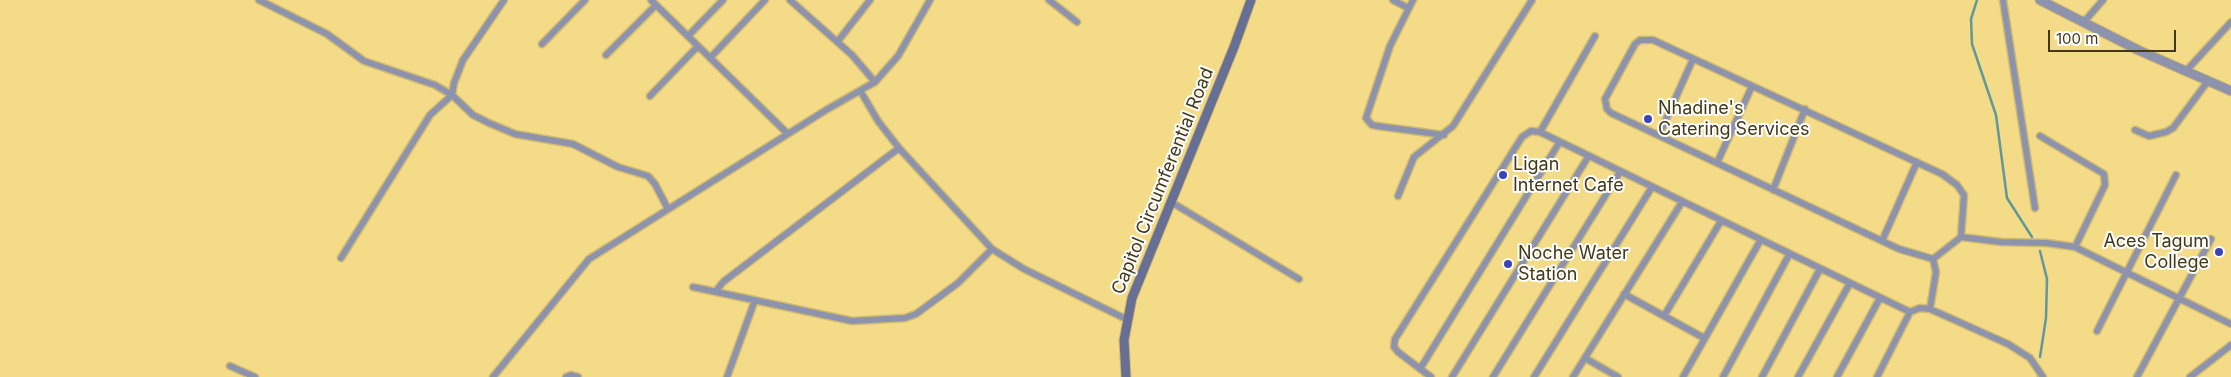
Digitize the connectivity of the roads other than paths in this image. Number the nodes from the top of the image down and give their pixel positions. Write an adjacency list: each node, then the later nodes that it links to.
1 (259, 0): 36 (street)
2 (504, 0): 36 (street)
3 (585, 0): 25 (street)
4 (723, 0): 22 (street)
5 (765, 0): 28 (street)
6 (790, 0): 24 (street)
7 (870, 0): 24 (street)
8 (930, 0): 32 (street)
9 (1049, 0): 19 (street)
10 (1251, 0): 55 (main road, Capitol Circumferential Road)
11 (1393, 0): 18 (street)
12 (1413, 0): 18 (street)
13 (1532, 0): 42 (street)
14 (2003, 0): 57 (street)
15 (2040, 0): 21 (street)
16 (2103, 0): 21 (street)
17 (653, 2): 22 (street); 27 (street)
18 (1408, 8): 42 (street)
19 (1078, 22)
20 (2231, 22): 30 (street)
21 (2084, 23): 30 (street)
22 (688, 36): 26 (street)
23 (1596, 36): 40 (street)
24 (838, 42): 32 (street)
25 (542, 44)
26 (698, 46): 28 (street); 37 (street)
27 (606, 55)
28 (710, 58): 41 (street)
29 (1693, 59): 33 (street); 43 (street); 43 (street)
30 (2186, 71): 31 (street)
31 (2208, 81): 34 (street); 39 (street)
32 (875, 82): 35 (street)
33 (1752, 86): 38 (street); 49 (street)
34 (2231, 91)
35 (861, 92): 41 (street); 46 (street)
36 (452, 95): 58 (street); 67 (street)
37 (650, 96)
38 (1805, 110): 48 (street); 53 (street)
39 (2135, 130)
40 (1540, 132): 45 (street); 89 (street)
41 (788, 134): 58 (street)
42 (1444, 134): 54 (street)
43 (1658, 135): 49 (street)
44 (2040, 136): 64 (street)
45 (1559, 143): 47 (street); 89 (street)
46 (899, 148): 65 (street); 74 (street)
47 (1588, 157): 50 (street); 98 (street)
48 (1917, 162): 60 (street); 63 (street)
49 (1717, 163): 53 (street)
50 (1620, 172): 52 (street); 99 (street)
51 (2176, 175): 70 (street)
52 (1652, 187): 56 (street); 100 (street)
53 (1773, 190): 63 (street)
54 (1398, 196)
55 (1171, 202): 71 (street); 82 (main road, Capitol Circumferential Road)
56 (1682, 202): 59 (street); 75 (street)
57 (2035, 208)
58 (668, 209): 92 (street)
59 (1721, 221): 62 (street); 81 (street)
60 (1961, 237): 64 (street); 68 (street)
61 (2211, 239): 78 (street)
62 (1760, 241): 66 (street); 85 (street)
63 (1882, 241): 68 (street)
64 (2075, 248): 70 (street)
65 (992, 249): 77 (street); 82 (street)
66 (1789, 255): 69 (street); 103 (street)
67 (341, 258)
68 (1933, 259): 79 (street)
69 (1820, 269): 72 (street); 104 (street)
70 (2125, 273): 78 (street); 84 (street)
71 (1298, 279)
72 (1850, 283): 76 (street); 105 (street)
73 (693, 287): 74 (street)
74 (716, 291): 77 (street)
75 (1624, 294): 81 (street); 87 (street)
76 (1880, 298): 80 (street); 106 (street)
77 (755, 300): 95 (street)
78 (2178, 300): 83 (street); 109 (street)
79 (1930, 309): 80 (street); 108 (street)
80 (1910, 312): 107 (street)
81 (1664, 316): 85 (street)
82 (1126, 319): 96 (main road, Capitol Circumferential Road)
83 (2231, 324)
84 (2096, 331)
85 (1704, 338): 102 (street)
86 (2231, 345): 110 (street)
87 (1585, 358): 90 (street); 101 (street)
88 (230, 366): 91 (street)
89 (1420, 369): 97 (street)
90 (1615, 376)
91 (255, 377)
92 (493, 377)
93 (566, 377): 94 (street)
94 (578, 377)
95 (727, 377)
96 (1126, 377)
97 (1431, 377)
98 (1452, 377)
99 (1493, 377)
100 (1534, 377)
101 (1573, 377)
102 (1683, 377)
103 (1723, 377)
104 (1762, 377)
105 (1798, 377)
106 (1837, 377)
107 (1877, 377)
108 (2043, 377)
109 (2137, 377)
110 (2190, 377)

